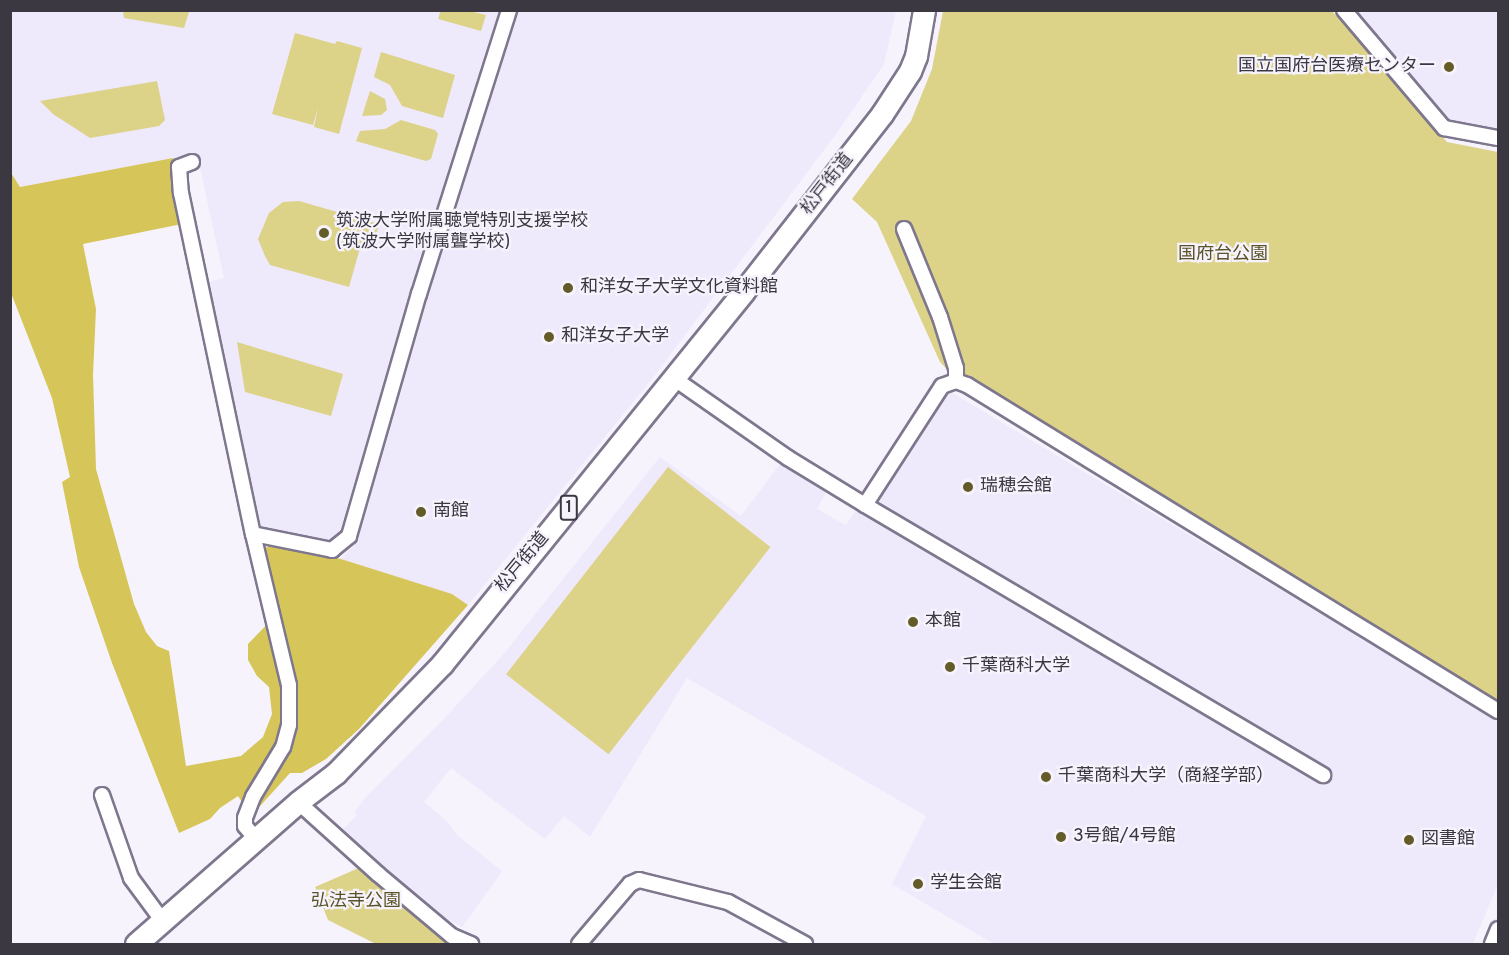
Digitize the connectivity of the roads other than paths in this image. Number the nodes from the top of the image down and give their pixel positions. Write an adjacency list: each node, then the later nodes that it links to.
1 (509, 10): 10 (street)
2 (924, 10): 7 (main road, 松戸街道 / 1)
3 (1344, 10): 4 (street)
4 (1498, 138)
5 (192, 162): 10 (street)
6 (904, 229): 8 (street)
7 (672, 377): 9 (street); 14 (main road, 松戸街道 / 1)
8 (956, 381): 9 (street); 11 (street)
9 (865, 505): 12 (street)
10 (253, 534): 15 (street)
11 (1498, 711)
12 (1323, 775)
13 (102, 795): 16 (street)
14 (298, 802): 15 (main road, 松戸街道 / 1); 19 (street)
15 (256, 839): 16 (main road, 松戸街道 / 1)
16 (162, 920): 18 (main road, 松戸街道 / 1)
17 (1498, 928): 22 (street)
18 (136, 945)
19 (471, 945)
20 (579, 945): 21 (street)
21 (806, 945)
22 (1492, 945)

